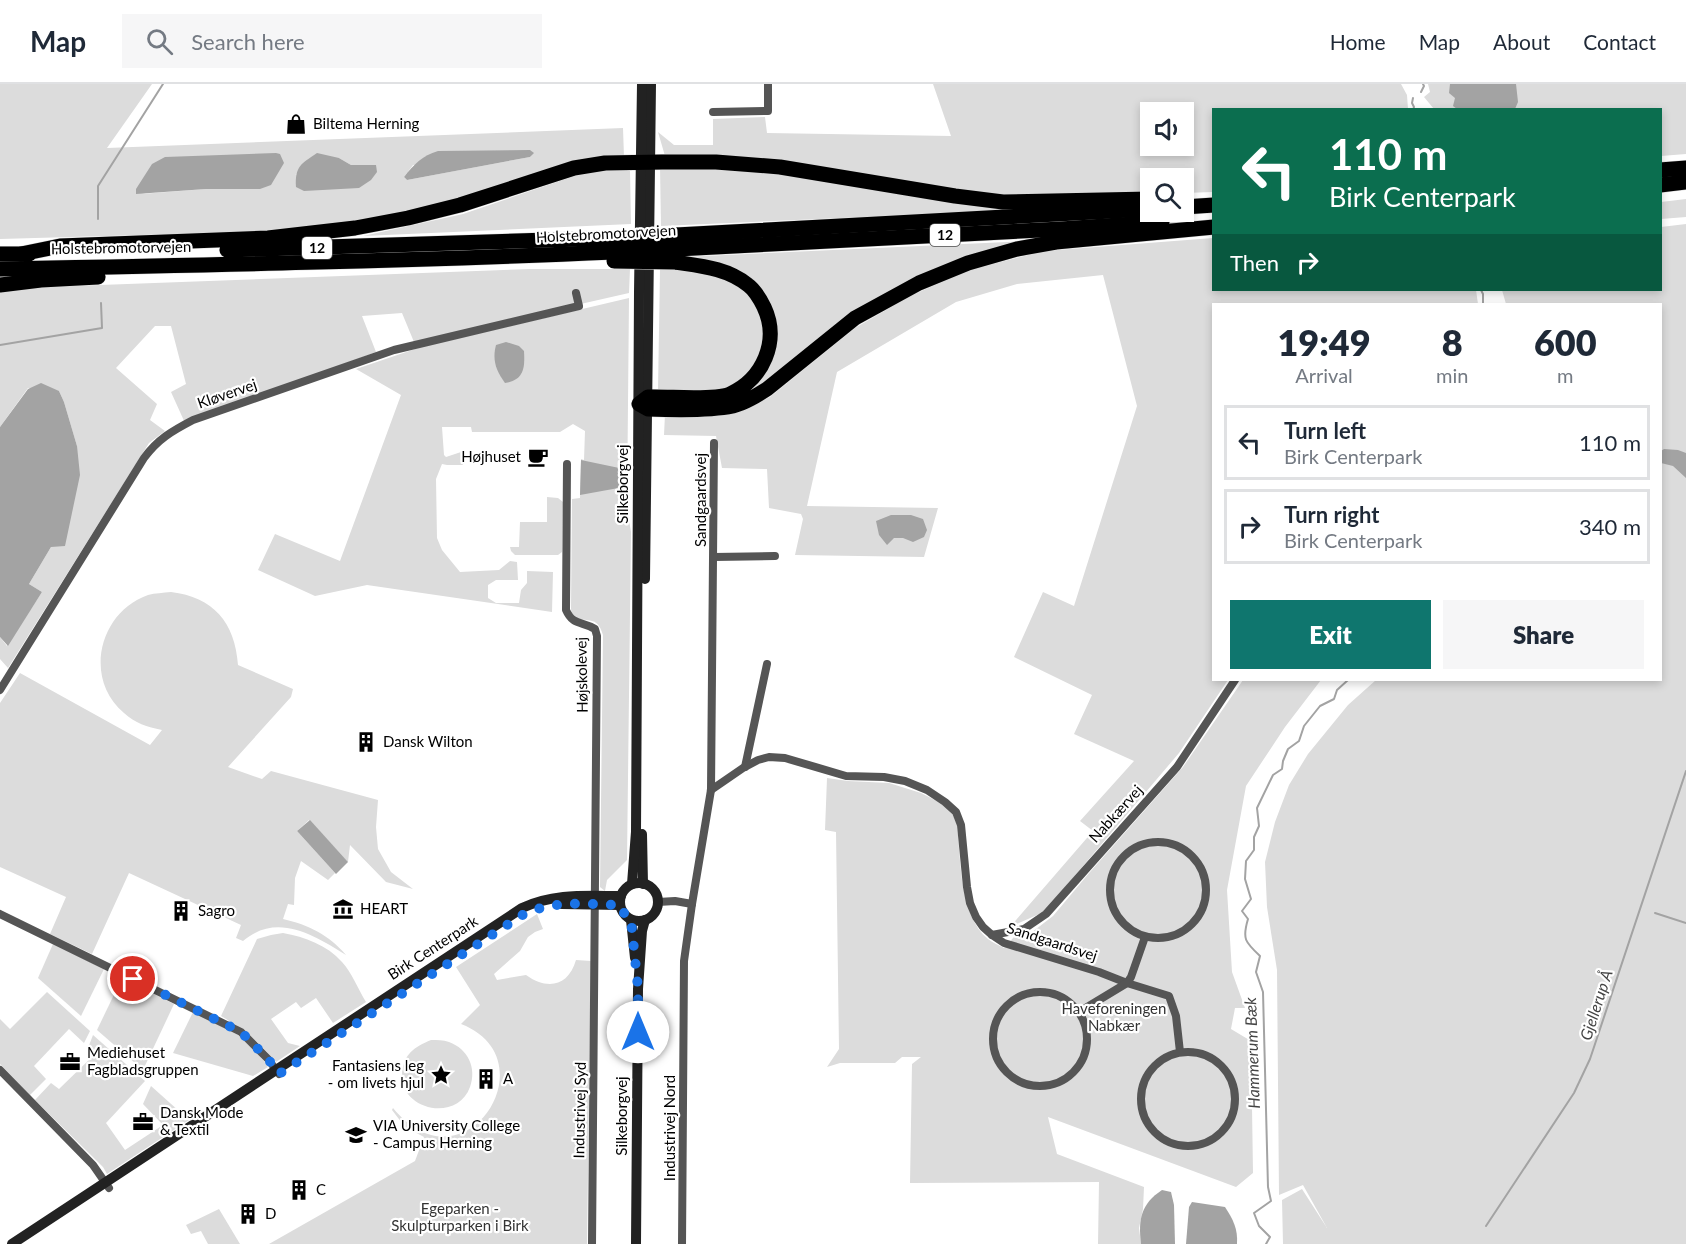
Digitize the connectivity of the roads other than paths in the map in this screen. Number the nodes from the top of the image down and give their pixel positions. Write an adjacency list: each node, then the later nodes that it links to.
1 (642, 84): 5 (main road, Silkeborgvej)
2 (651, 84): 5 (main road, Silkeborgvej)
3 (768, 84): 4 (street)
4 (713, 112)
5 (645, 162): 11 (highway); 21 (highway); 26 (main road, Silkeborgvej)
6 (1686, 168): 7 (highway)
7 (1662, 170)
8 (1686, 182): 9 (highway)
9 (1662, 185)
10 (1212, 198): 12 (highway)
11 (1140, 199)
12 (1194, 199)
13 (1212, 205): 14 (highway)
14 (1194, 206)
15 (1140, 210): 18 (highway, Holstebromotorvejen / 12)
16 (1212, 218): 18 (highway, Holstebromotorvejen / 12)
17 (1212, 227): 26 (highway)
18 (676, 249): 19 (highway, bridge); 19 (highway, Holstebromotorvejen / 12, bridge); 26 (highway)
19 (614, 250): 21 (highway, Holstebromotorvejen / 12); 22 (highway, Holstebromotorvejen / 12)
20 (0, 254): 21 (highway, Holstebromotorvejen / 12)
21 (21, 254)
22 (304, 262): 23 (highway, Holstebromotorvejen / 12); 24 (highway)
23 (0, 269)
24 (0, 285)
25 (576, 293): 33 (street, Kløvervej)
26 (645, 403): 36 (main road, Silkeborgvej)
27 (714, 443): 30 (street, Sandgaardsvej)
28 (567, 464): 37 (street, Højskolevej)
29 (775, 556): 30 (street, Sandgaardsvej)
30 (714, 557): 35 (street, Sandgaardsvej)
31 (767, 664): 34 (street)
32 (1234, 681): 44 (street, Nabkærvej)
33 (0, 690)
34 (745, 767): 35 (street, Sandgaardsvej); 44 (street, Sandgaardsvej)
35 (711, 790): 40 (street, Sandgaardsvej)
36 (638, 884): 38 (main road); 39 (main road)
37 (595, 900): 38 (main road, Birk Centerpark); 51 (main road, Birk Centerpark); 55 (street, Industrivej Syd)
38 (620, 901): 42 (main road)
39 (658, 902): 40 (street); 43 (main road)
40 (692, 904): 57 (street, Industrivej Nord)
41 (0, 914): 51 (street)
42 (631, 920): 43 (main road); 47 (main road, Silkeborgvej)
43 (645, 920): 47 (main road, Silkeborgvej)
44 (992, 935): 46 (street, Sandgaardsvej)
45 (1145, 937): 45 (street); 46 (street)
46 (1127, 983): 48 (street); 49 (street, Sandgaardsvej)
47 (638, 988): 56 (main road, Silkeborgvej)
48 (1079, 1012): 48 (street)
49 (1180, 1053): 49 (street)
50 (0, 1070): 52 (street)
51 (278, 1072): 52 (main road, Birk Centerpark)
52 (107, 1185): 53 (main road, Birk Centerpark); 54 (main road, Birk Centerpark)
53 (12, 1244)
54 (23, 1244)
55 (592, 1244)
56 (636, 1244)
57 (682, 1244)

